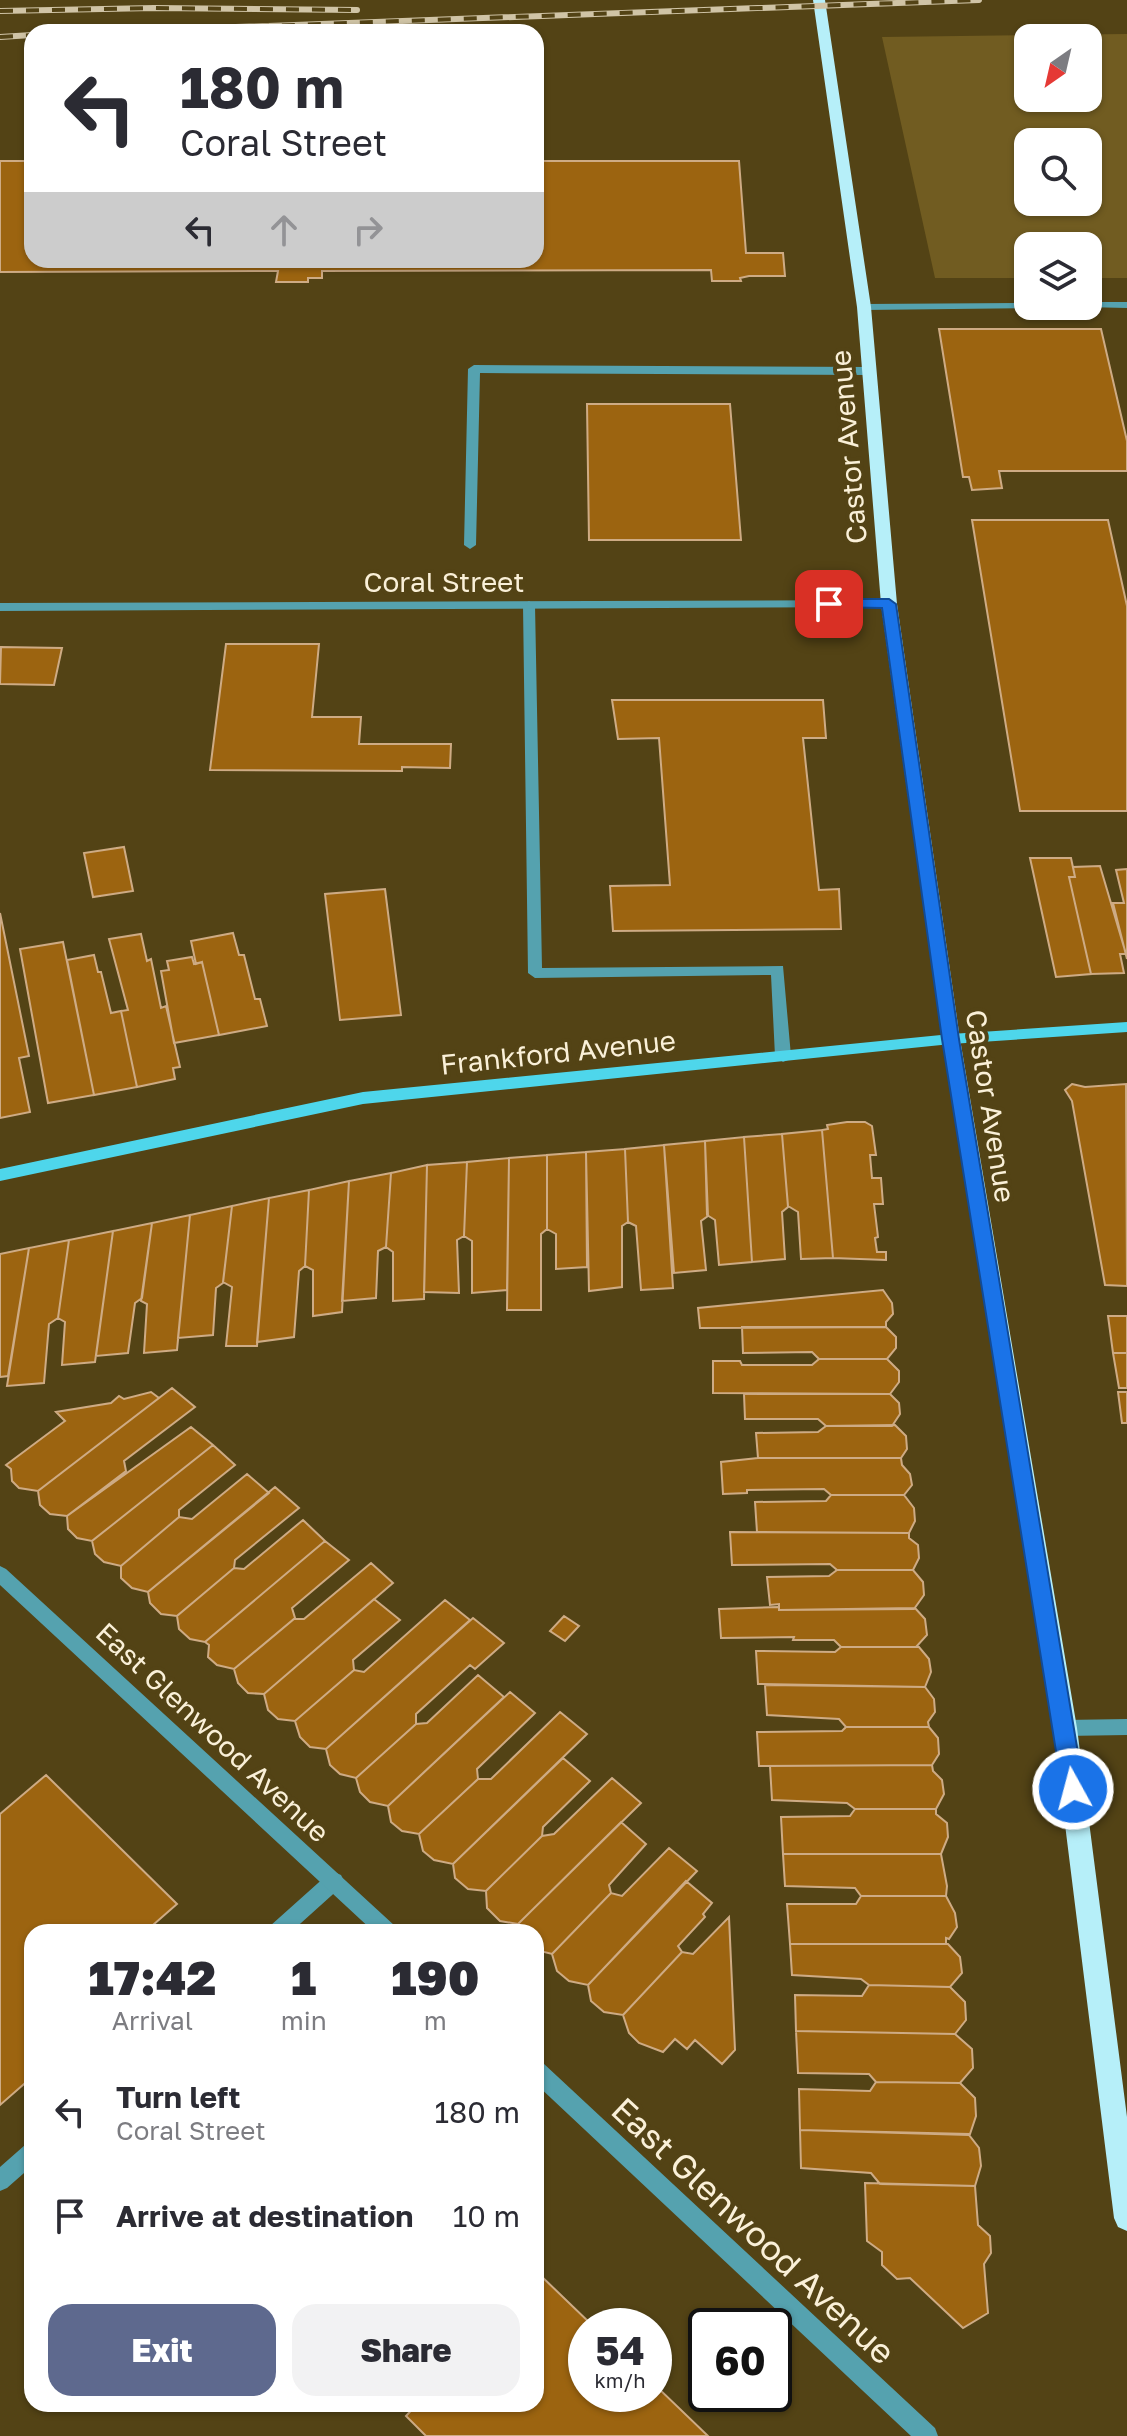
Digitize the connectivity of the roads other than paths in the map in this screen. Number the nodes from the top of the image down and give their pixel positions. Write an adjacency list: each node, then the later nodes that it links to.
1 (819, 0): 5 (main road, Castor Avenue)
2 (1102, 305): 3 (street)
3 (1127, 305)
4 (1014, 306): 5 (street)
5 (864, 307): 6 (main road, Castor Avenue)
6 (870, 371): 7 (street); 8 (main road, Castor Avenue)
7 (470, 545)
8 (889, 604): 9 (street, Coral Street); 12 (main road, Castor Avenue)
9 (529, 605): 10 (street, Coral Street); 13 (street)
10 (0, 607)
11 (1127, 1027): 12 (main road, Frankford Avenue)
12 (951, 1039): 13 (main road, Frankford Avenue); 17 (main road, Castor Avenue)
13 (783, 1056): 14 (main road, Frankford Avenue)
14 (0, 1175)
15 (0, 1574): 18 (street, East Glenwood Avenue)
16 (1127, 1727): 17 (street)
17 (1065, 1728): 24 (main road, Castor Avenue)
18 (334, 1881): 19 (street); 20 (street, East Glenwood Avenue)
19 (286, 1924)
20 (380, 1924)
21 (544, 2077): 25 (street, East Glenwood Avenue)
22 (24, 2159): 23 (street)
23 (0, 2181)
24 (1127, 2218)
25 (927, 2436)

